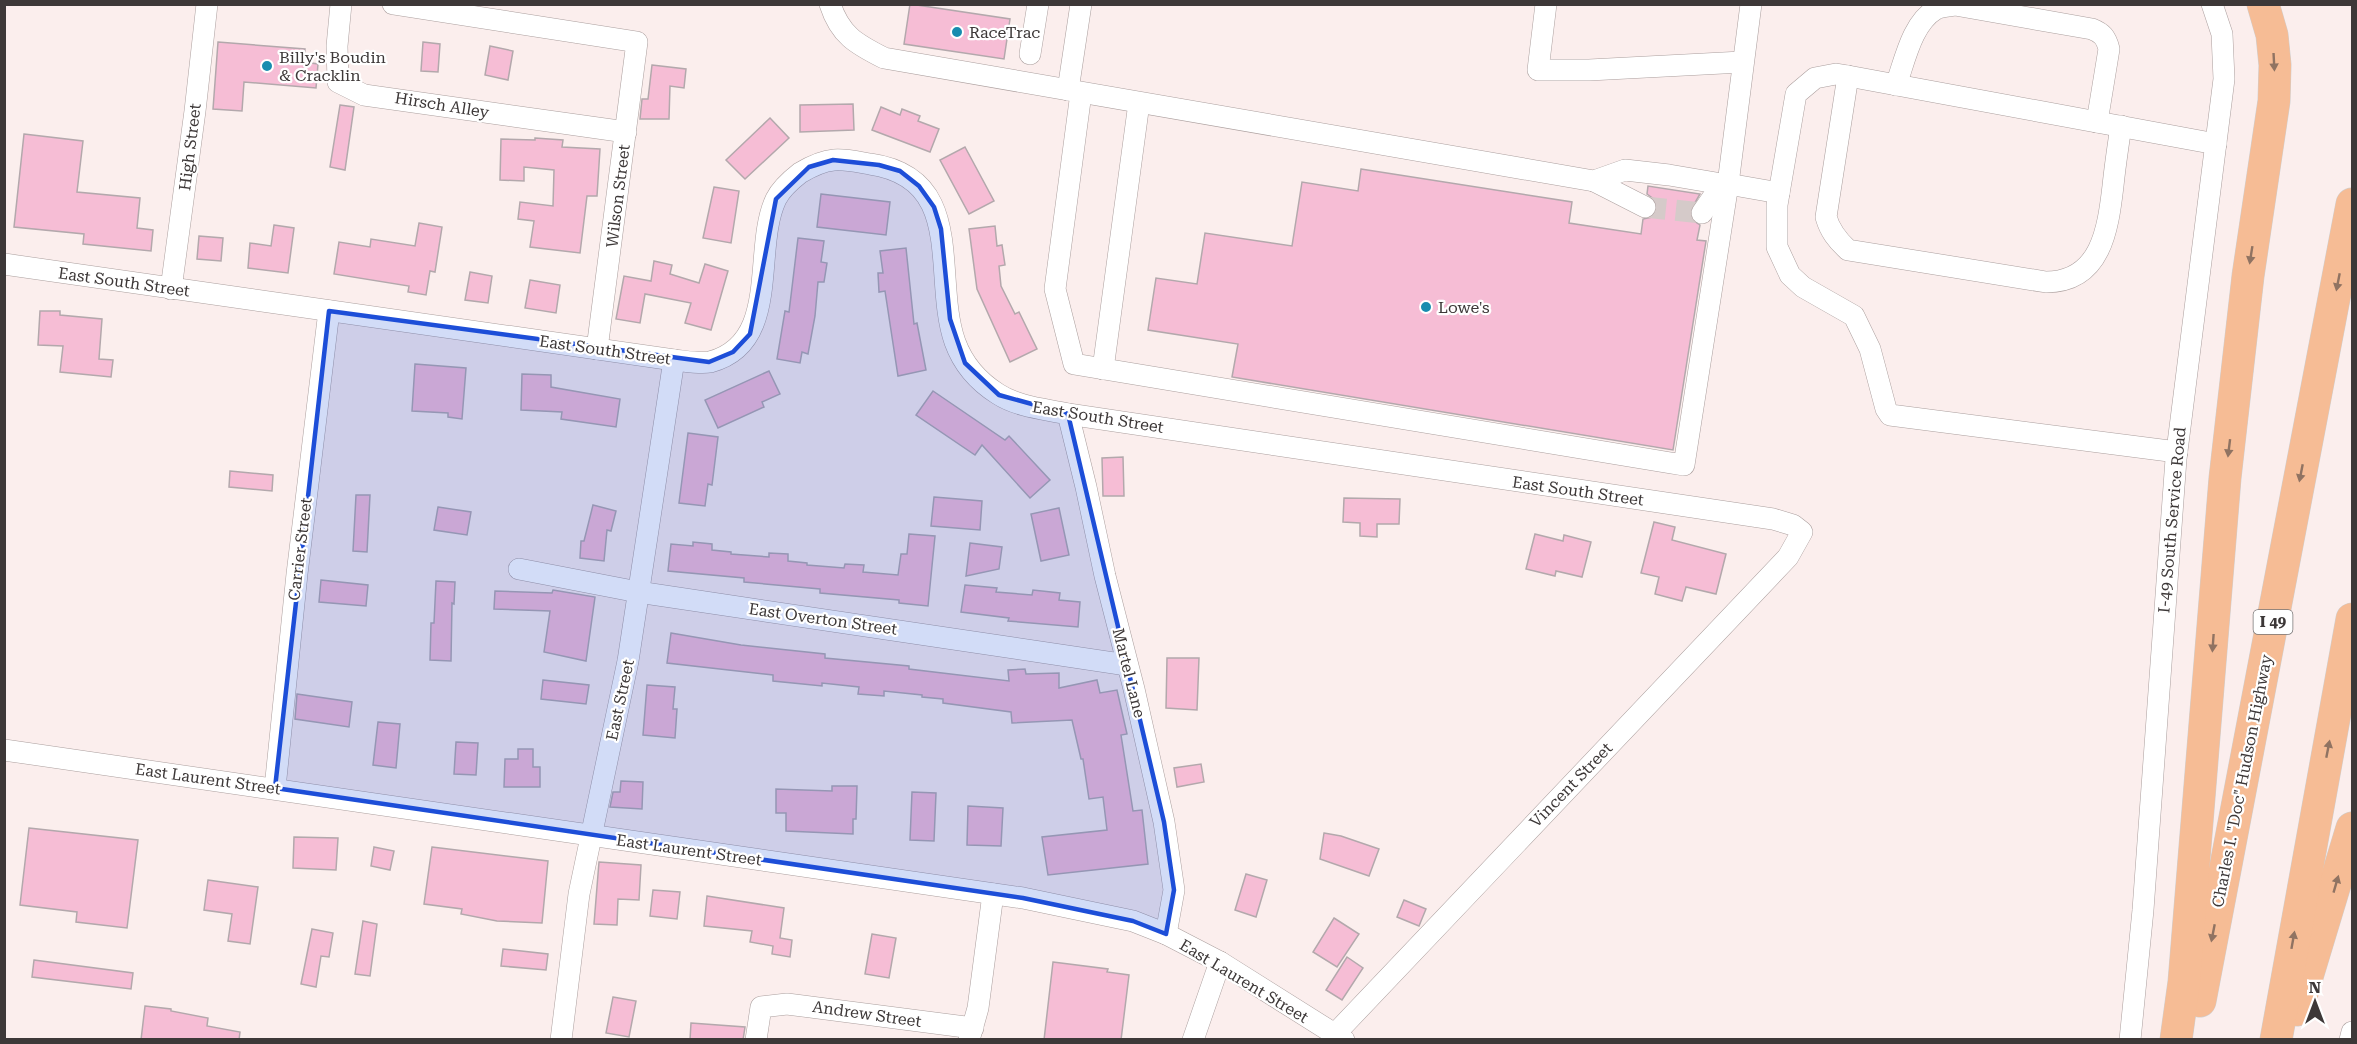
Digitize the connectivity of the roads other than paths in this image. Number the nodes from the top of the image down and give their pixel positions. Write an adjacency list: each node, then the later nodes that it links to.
1 (207, 4): 28 (street, High Street)
2 (341, 4): 19 (street, Hirsch Alley)
3 (393, 4): 19 (street, Wilson Street)
4 (830, 4): 15 (street)
5 (1038, 4): 11 (street)
6 (1081, 4): 15 (street)
7 (1546, 4): 12 (street)
8 (1751, 4): 12 (street)
9 (2212, 4): 20 (street, I-49 South Service Road)
10 (2263, 4): 54 (highway, one-way to 54)
11 (1030, 54)
12 (1742, 62): 22 (street)
13 (1848, 76): 14 (street); 18 (street); 23 (street)
14 (1896, 85): 17 (street); 17 (street)
15 (1074, 92): 16 (street); 32 (street)
16 (1139, 103): 21 (street); 32 (street)
17 (2097, 122): 18 (street)
18 (2121, 126): 20 (street)
19 (626, 132): 30 (street, Wilson Street)
20 (2216, 144): 34 (street, I-49 South Service Road)
21 (1594, 182): 22 (street); 25 (street)
22 (1725, 184): 23 (street); 26 (street); 32 (street)
23 (1779, 193): 34 (street)
24 (2352, 204): 55 (highway, Charles I. "Doc" Hudson Highway / I 49, one-way to 55)
25 (1645, 207)
26 (1702, 213)
27 (4, 264): 28 (street, East South Street)
28 (171, 289): 29 (street, East South Street)
29 (329, 311): 30 (street, East South Street); 41 (street, Carrier Street)
30 (597, 349): 31 (street, East South Street)
31 (674, 360): 33 (street, East South Street); 37 (street, East Street)
32 (1103, 369)
33 (1068, 414): 35 (street, East South Street); 39 (street, Martel Lane)
34 (2177, 452): 53 (street, I-49 South Service Road)
35 (1802, 532): 49 (street, Vincent Street)
36 (519, 569): 37 (street, East Overton Street)
37 (639, 592): 39 (street, East Overton Street); 43 (street, East Street)
38 (2352, 619): 56 (highway, one-way to 38)
39 (1127, 665): 45 (street, Martel Lane)
40 (4, 750): 41 (street, East Laurent Street)
41 (275, 788): 43 (street, East Laurent Street)
42 (2352, 828): 57 (highway, one-way to 42)
43 (591, 836): 44 (street, East Laurent Street); 50 (street, East Street)
44 (993, 894): 45 (street, East Laurent Street); 48 (street)
45 (1166, 934): 46 (street, East Laurent Street)
46 (1220, 962): 49 (street, East Laurent Street); 52 (street)
47 (2352, 1032): 58 (street)
48 (971, 1034): 51 (street, Andrew Street)
49 (1339, 1037)
50 (561, 1040)
51 (756, 1040)
52 (1193, 1040)
53 (2130, 1040)
54 (2176, 1040)
55 (2193, 1040)
56 (2276, 1040)
57 (2287, 1040)
58 (2350, 1040)

